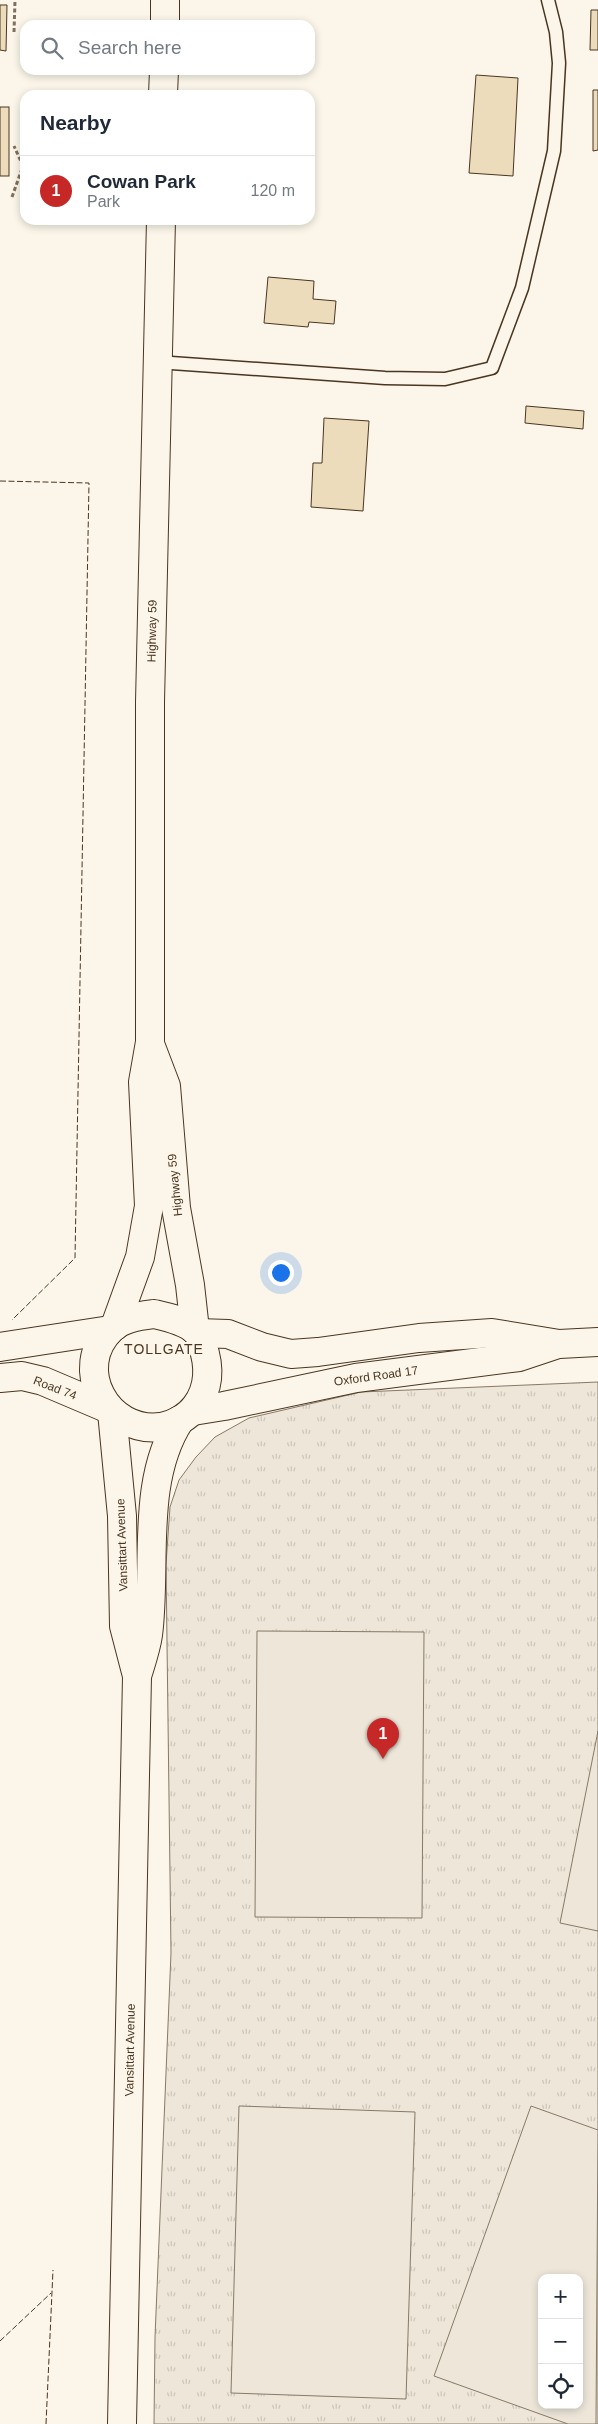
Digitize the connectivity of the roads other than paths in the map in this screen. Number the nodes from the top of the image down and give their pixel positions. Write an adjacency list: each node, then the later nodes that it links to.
1 (165, 0): 3 (main road)
2 (548, 0): 7 (lane)
3 (165, 20)
4 (164, 75): 5 (main road)
5 (163, 90)
6 (160, 225): 7 (main road, Highway 59)
7 (157, 362): 8 (main road, Highway 59)
8 (150, 1042): 9 (main road, Highway 59); 10 (main road, Highway 59)
9 (113, 1328): 10 (main road); 13 (main road); 15 (main road)
10 (197, 1332): 12 (main road, Oxford Road 17); 16 (main road)
11 (598, 1342): 12 (main road, Oxford Road 17)
12 (559, 1344): 16 (main road, Oxford Road 17)
13 (0, 1347)
14 (0, 1378): 15 (main road, Road 74)
15 (110, 1410): 16 (main road); 17 (main road, Vansittart Avenue)
16 (186, 1415): 17 (main road, Vansittart Avenue)
17 (137, 1676): 18 (main road, Vansittart Avenue)
18 (122, 2424)

